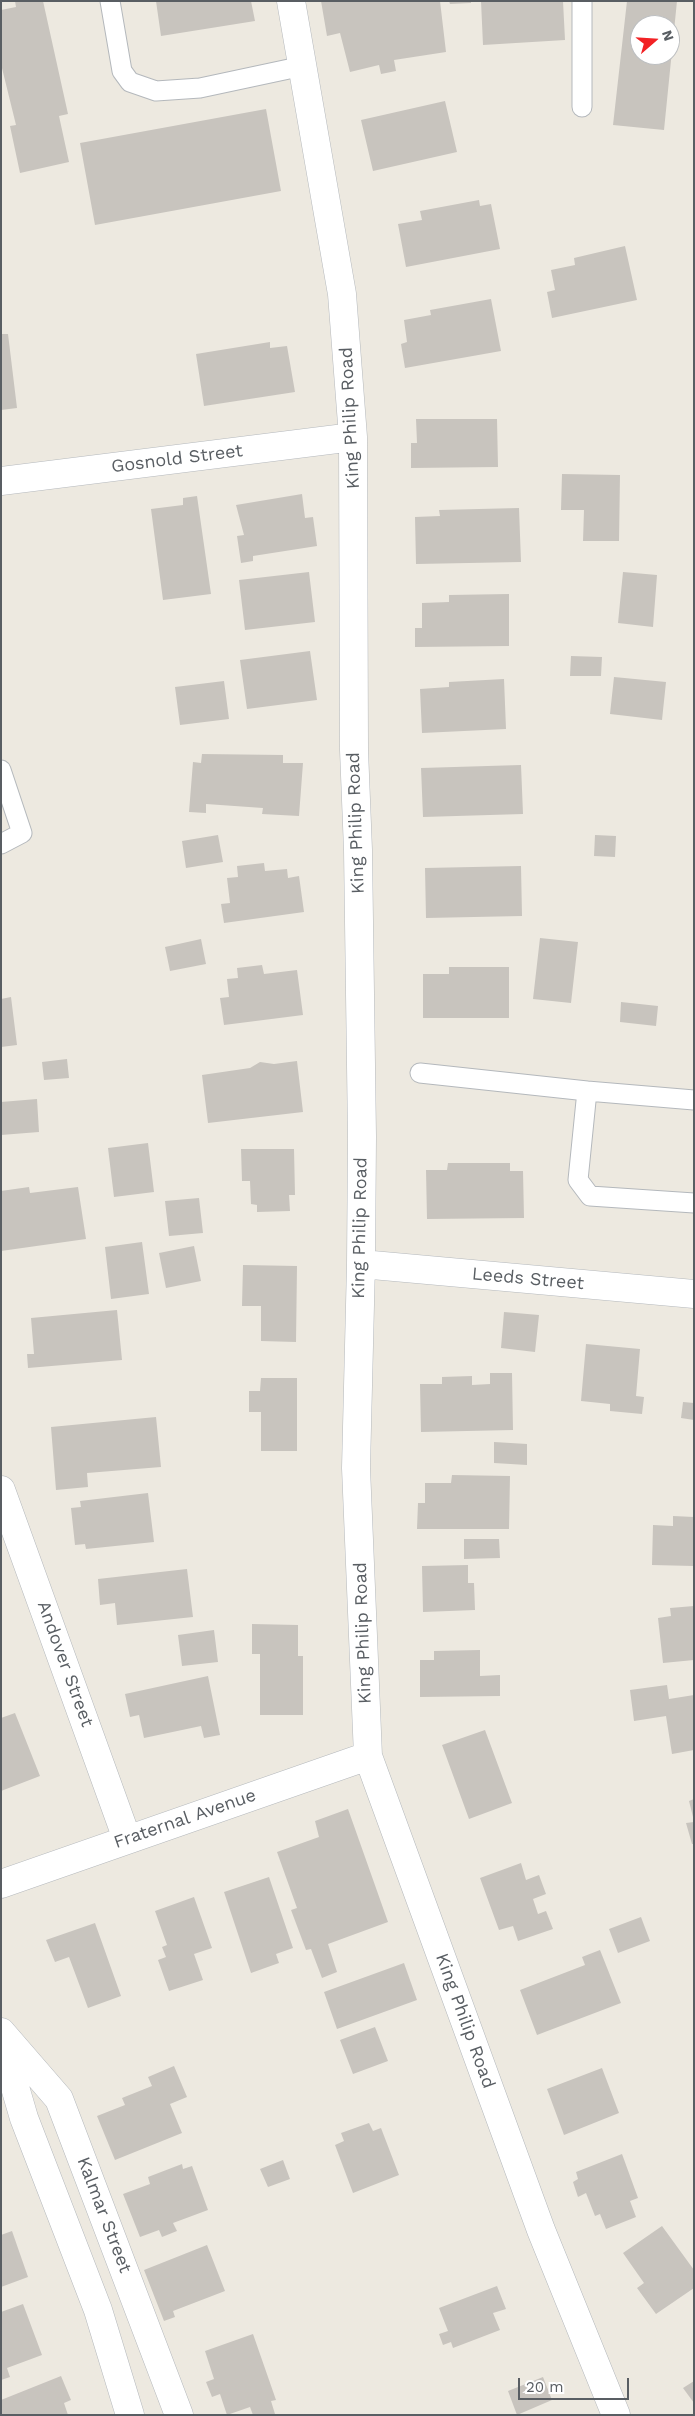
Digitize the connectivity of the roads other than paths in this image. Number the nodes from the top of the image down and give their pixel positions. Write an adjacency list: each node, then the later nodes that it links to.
1 (110, 1): 4 (lane)
2 (291, 1): 4 (street, King Philip Road)
3 (582, 1): 5 (lane)
4 (302, 66): 6 (street, King Philip Road)
5 (582, 107)
6 (354, 437): 7 (street, Gosnold Street); 14 (street, King Philip Road)
7 (1, 481)
8 (1, 770): 9 (lane)
9 (1, 844)
10 (420, 1073): 11 (lane)
11 (587, 1091): 12 (lane); 13 (lane)
12 (694, 1100)
13 (694, 1204)
14 (361, 1264): 15 (street, Leeds Street); 17 (street, King Philip Road)
15 (694, 1294)
16 (1, 1490): 18 (street, Andover Street)
17 (368, 1756): 18 (street, Fraternal Avenue); 24 (street, King Philip Road)
18 (127, 1839): 19 (street, Fraternal Avenue)
19 (1, 1884)
20 (1, 2032): 23 (street, Kalmar Street)
21 (1, 2039): 22 (street)
22 (130, 2415)
23 (179, 2415)
24 (616, 2415)

